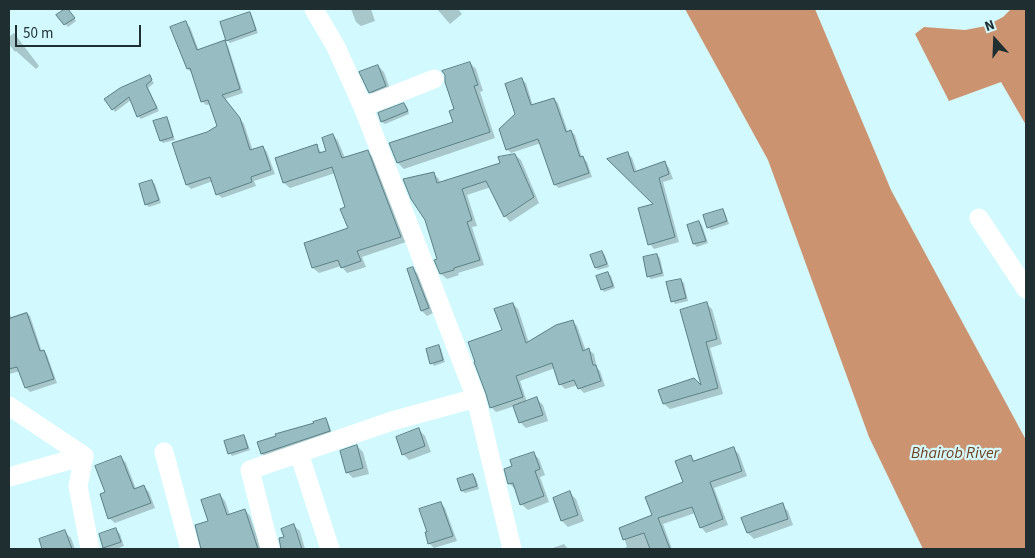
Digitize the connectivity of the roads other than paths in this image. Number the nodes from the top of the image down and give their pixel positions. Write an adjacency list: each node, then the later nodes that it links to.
1 (318, 10): 3 (street)
2 (434, 79): 3 (street)
3 (363, 107): 6 (street)
4 (979, 218): 5 (street)
5 (1026, 289)
6 (476, 398): 9 (street); 16 (street)
7 (9, 406): 10 (street)
8 (164, 452): 13 (street)
9 (299, 453): 14 (street); 15 (street)
10 (84, 456): 11 (street); 12 (street)
11 (9, 477)
12 (90, 549)
13 (190, 549)
14 (270, 549)
15 (330, 549)
16 (512, 549)

